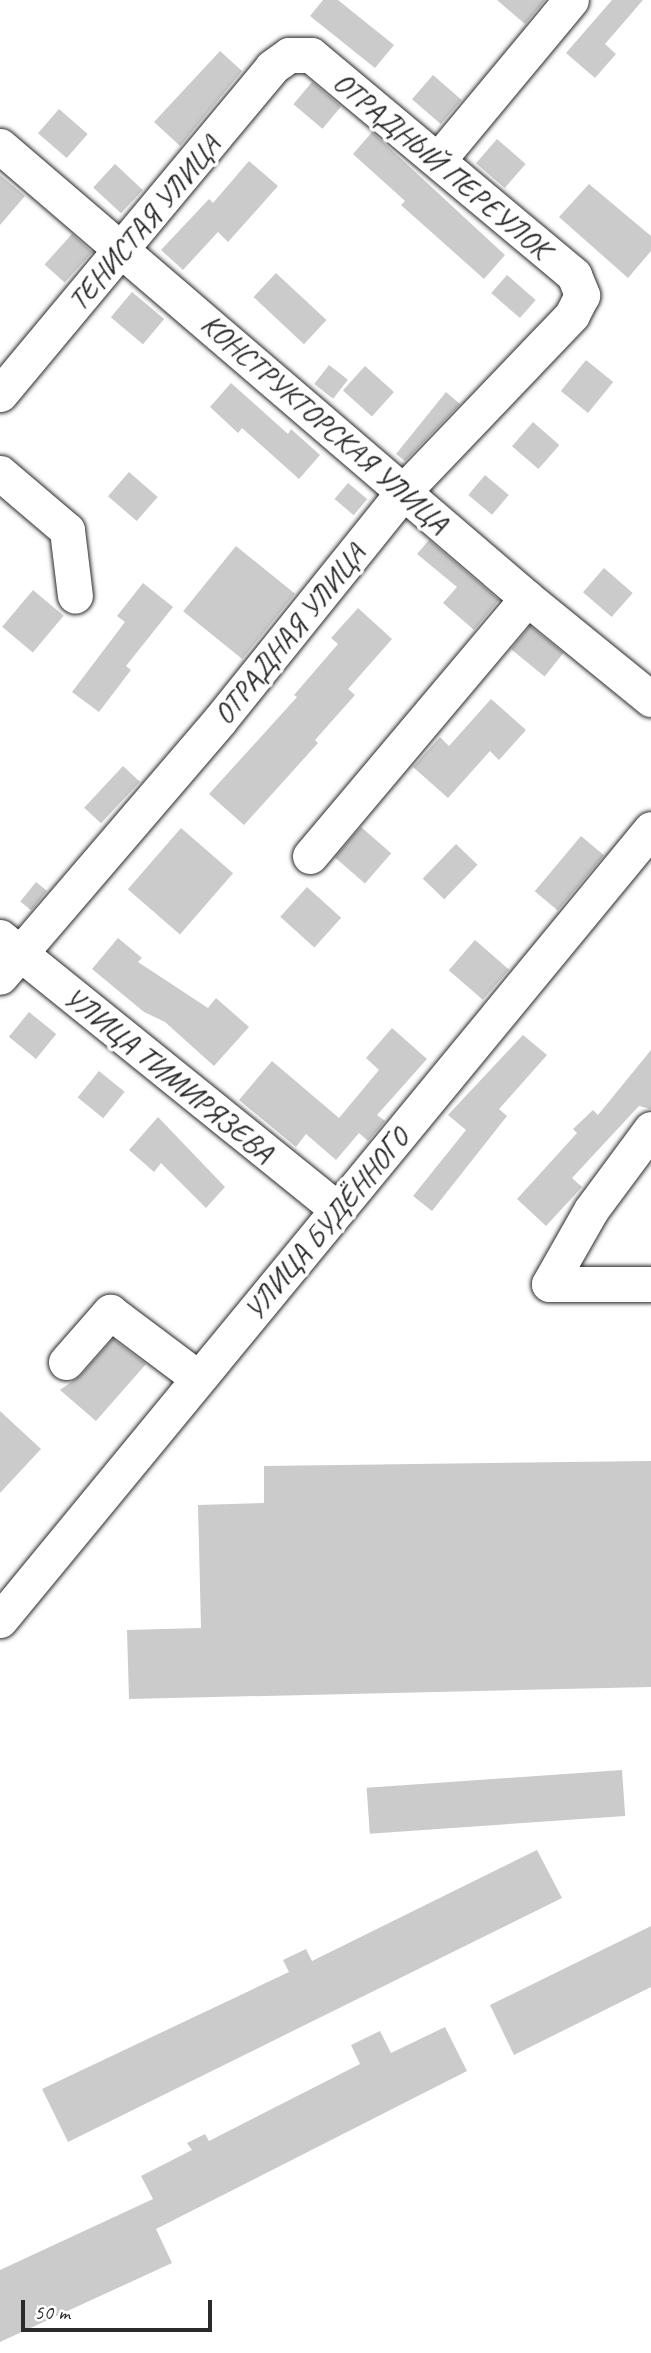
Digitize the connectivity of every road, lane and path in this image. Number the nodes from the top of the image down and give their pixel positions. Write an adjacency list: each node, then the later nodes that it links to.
1 (571, 0): 4 (street)
2 (289, 55): 4 (street, ОТРАДНЫЙ ПЕРЕУЛОК); 5 (street, ТЕНИСТАЯ УЛИЦА)
3 (0, 146): 5 (street, КОНСТРУКТОРСКАЯ УЛИЦА)
4 (438, 160): 6 (street, ОТРАДНЫЙ ПЕРЕУЛОК)
5 (124, 249): 7 (street, ТЕНИСТАЯ УЛИЦА); 9 (street, КОНСТРУКТОРСКАЯ УЛИЦА)
6 (582, 295): 9 (street, ОТРАДНАЯ УЛИЦА)
7 (0, 394)
8 (0, 473): 10 (street)
9 (404, 491): 11 (street, КОНСТРУКТОРСКАЯ УЛИЦА); 15 (street, ОТРАДНАЯ УЛИЦА)
10 (75, 596)
11 (527, 598): 12 (street, КОНСТРУКТОРСКАЯ УЛИЦА); 14 (street)
12 (651, 698)
13 (651, 828): 17 (street, УЛИЦА БУДЁННОГО)
14 (310, 856)
15 (6, 956): 17 (street, УЛИЦА ТИМИРЯЗЕВА)
16 (651, 1129): 18 (street)
17 (338, 1210): 20 (street, УЛИЦА БУДЁННОГО)
18 (651, 1284)
19 (66, 1362): 20 (street)
20 (198, 1378): 21 (street, УЛИЦА БУДЁННОГО)
21 (0, 1620)

